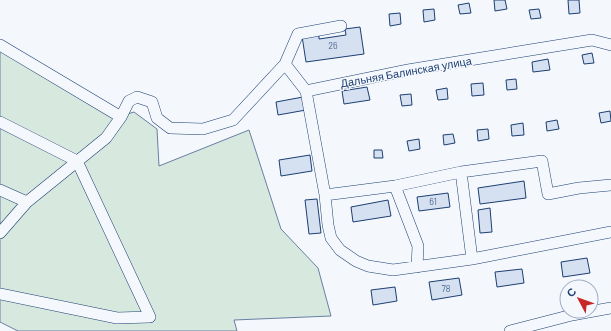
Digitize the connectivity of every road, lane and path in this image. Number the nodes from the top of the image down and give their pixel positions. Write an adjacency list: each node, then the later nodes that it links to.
1 (341, 26): 4 (street)
2 (611, 44): 5 (street, Дальняя Балинская улица)
3 (0, 45): 6 (street)
4 (285, 64): 5 (street); 6 (street)
5 (306, 91): 13 (street)
6 (121, 116): 8 (street)
7 (0, 122): 8 (street)
8 (77, 161): 14 (street); 19 (street)
9 (461, 172): 10 (street); 11 (street); 17 (street)
10 (611, 185)
11 (395, 186): 13 (street); 18 (street)
12 (0, 190): 14 (street)
13 (325, 195): 18 (street)
14 (27, 202): 16 (street)
15 (611, 232): 17 (street)
16 (0, 233)
17 (472, 259): 18 (street)
18 (417, 267)
19 (0, 294)
20 (611, 308): 21 (street)
21 (510, 331)

